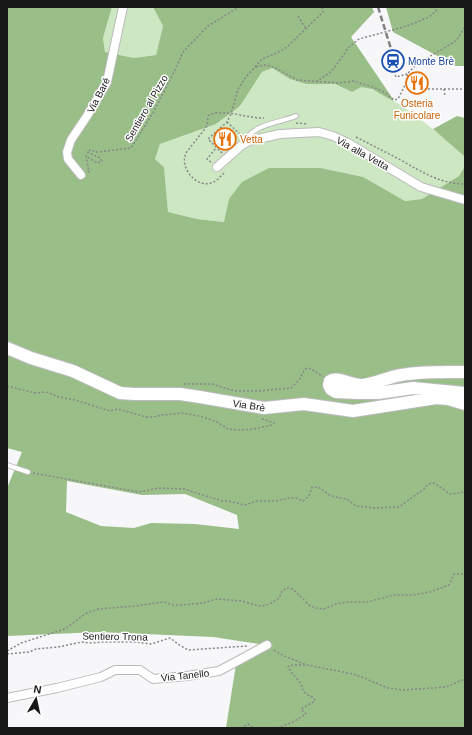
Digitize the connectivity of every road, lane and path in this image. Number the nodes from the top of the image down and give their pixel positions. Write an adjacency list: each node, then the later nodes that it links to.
1 (123, 7): 25 (street, Via Baré)
2 (239, 7): 25 (path, Sentiero al Pizzo)
3 (322, 7): 7 (path)
4 (436, 7): 12 (path)
5 (298, 16): 7 (path)
6 (465, 27): 9 (path)
7 (306, 30): 8 (path)
8 (256, 67): 12 (path); 16 (path)
9 (408, 74): 10 (path); 11 (path)
10 (395, 75)
11 (408, 79): 12 (path); 13 (path)
12 (316, 82)
13 (444, 89): 14 (path); 15 (path)
14 (465, 89)
15 (445, 97)
16 (231, 114): 18 (path); 19 (path)
17 (296, 116): 19 (lane)
18 (227, 122): 20 (path); 21 (path)
19 (280, 122): 20 (lane)
20 (244, 139): 24 (street, Via alla Vetta); 26 (street, Via alla Vetta)
21 (208, 141)
22 (216, 148): 23 (path)
23 (208, 157)
24 (217, 167)
25 (82, 171)
26 (465, 200)
27 (7, 348): 34 (street, Via Brè)
28 (465, 372): 29 (street)
29 (333, 379): 30 (path); 32 (street)
30 (180, 384)
31 (7, 386): 34 (path)
32 (465, 393)
33 (465, 404): 34 (street, Via Brè)
34 (254, 407)
35 (7, 465): 36 (lane)
36 (28, 472): 37 (path)
37 (465, 490)
38 (465, 574): 41 (path)
39 (267, 645): 42 (path); 44 (street, Via Tanello)
40 (251, 646): 41 (path, Sentiero Trona)
41 (7, 652)
42 (307, 665): 43 (path); 47 (path)
43 (465, 680)
44 (7, 698)
45 (242, 728): 46 (path)
46 (253, 728)
47 (277, 728)

